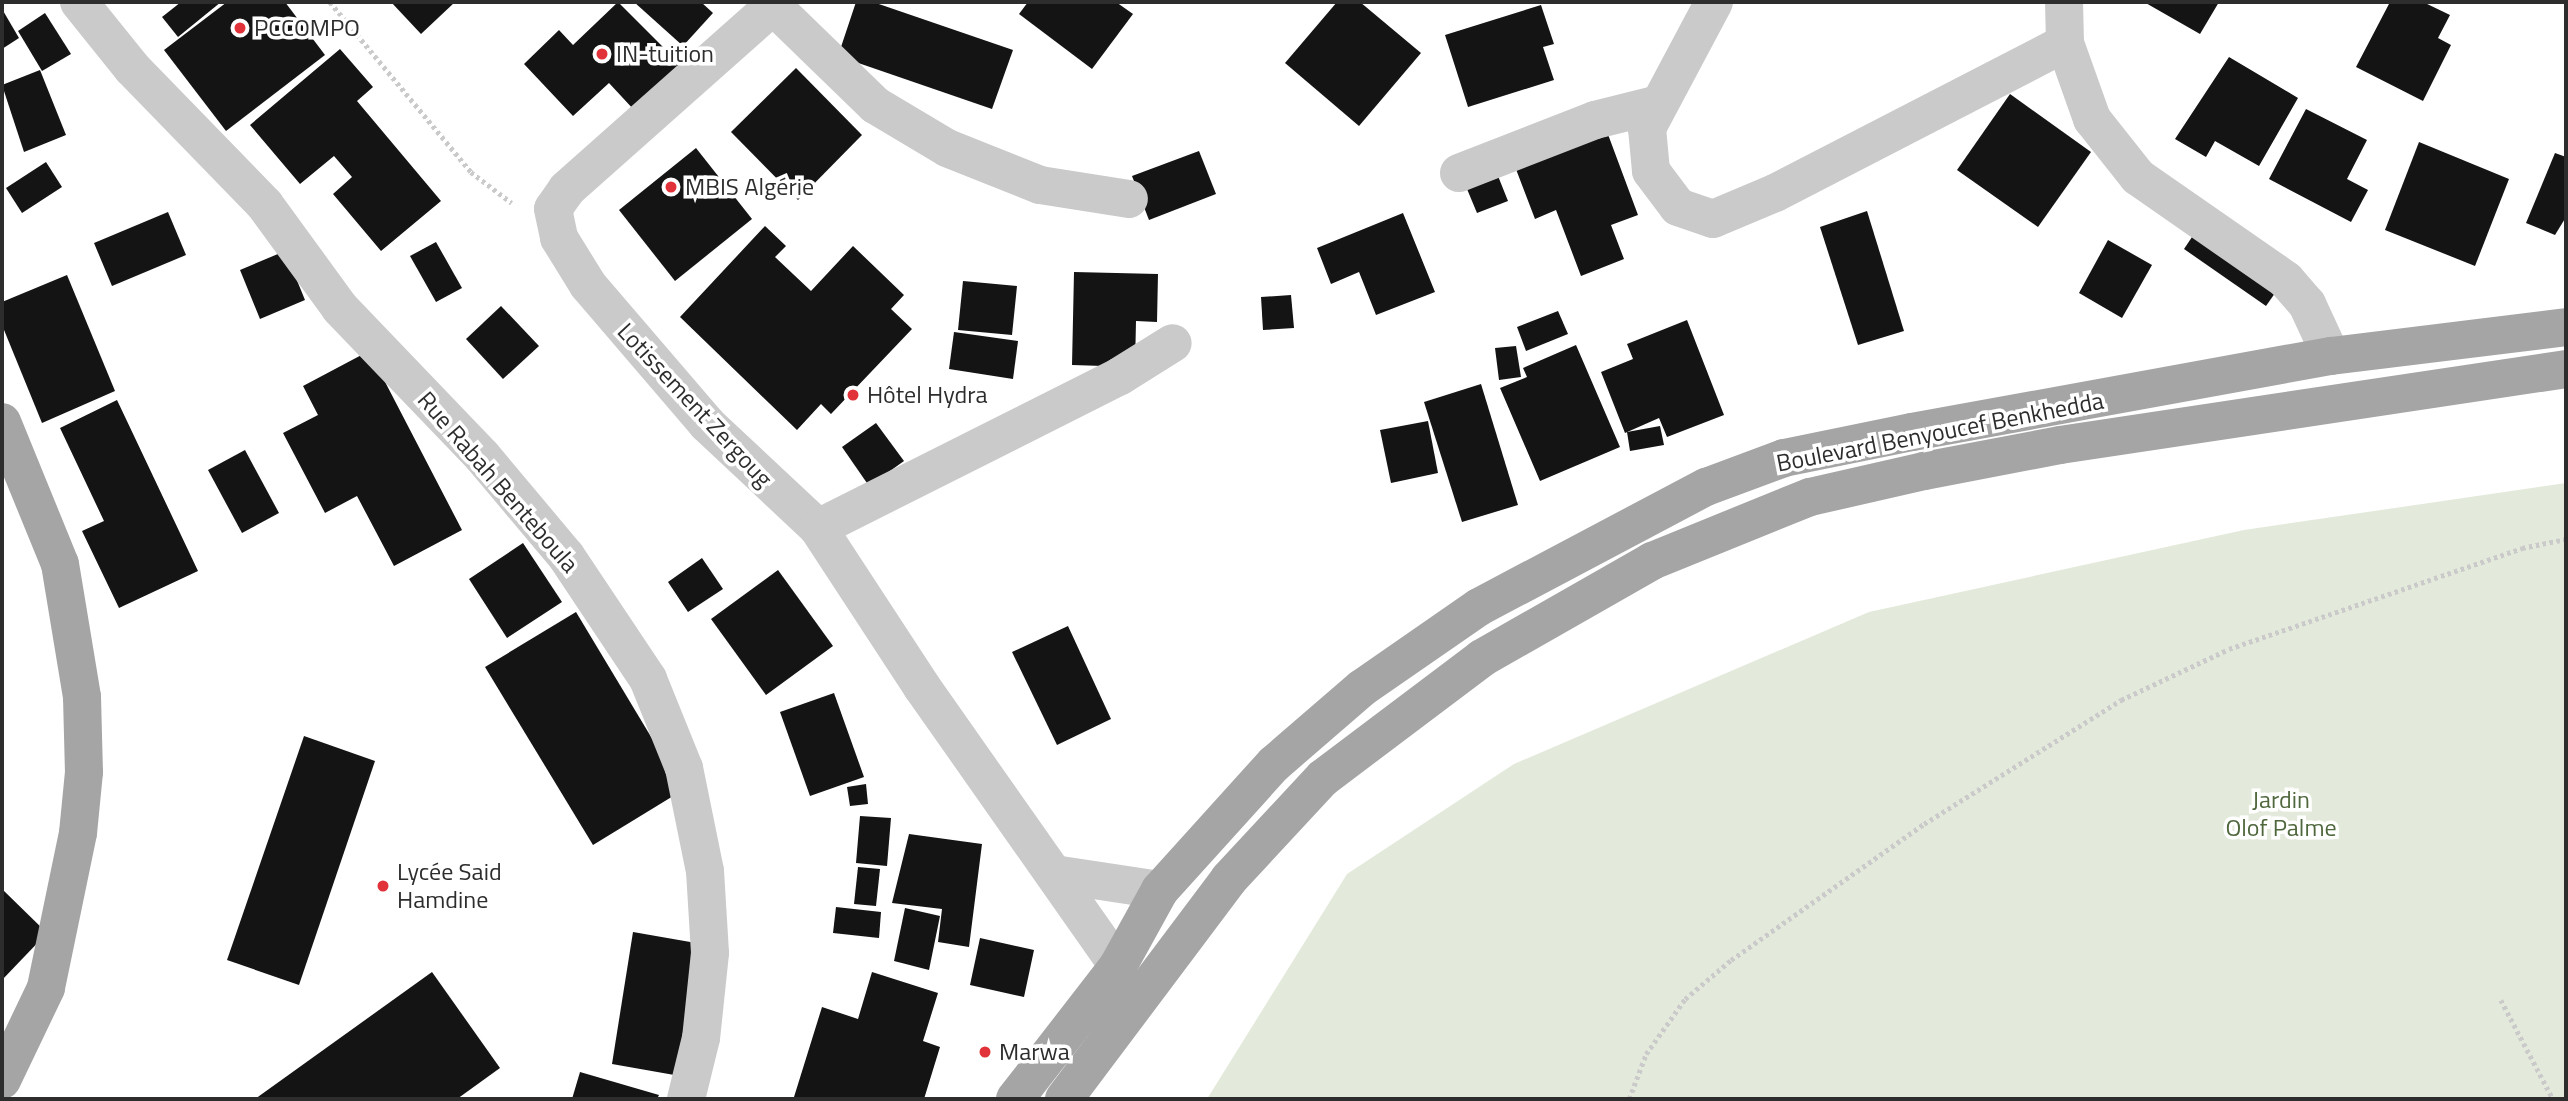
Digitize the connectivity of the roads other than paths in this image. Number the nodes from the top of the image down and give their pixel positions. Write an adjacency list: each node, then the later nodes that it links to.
1 (79, 2): 19 (street, Rue Rabah Benteboula)
2 (1714, 2): 6 (street)
3 (2064, 2): 5 (street)
4 (771, 4): 8 (street); 14 (street, Lotissement Zergoug)
5 (2065, 43): 6 (street); 11 (street)
6 (1660, 104): 7 (street)
7 (1459, 173)
8 (1129, 199)
9 (2566, 327): 11 (main road, Boulevard Benyoucef Benkhedda)
10 (1173, 343): 14 (street)
11 (2331, 356): 16 (main road, Boulevard Benyoucef Benkhedda)
12 (2566, 369): 21 (main road, Boulevard Benyoucef Benkhedda)
13 (2, 422): 18 (main road)
14 (818, 528): 15 (street, Lotissement Zergoug)
15 (1054, 874): 16 (street); 17 (street, Lotissement Zergoug)
16 (1160, 891): 17 (main road, Boulevard Benyoucef Benkhedda)
17 (1118, 966): 20 (main road, Boulevard Benyoucef Benkhedda)
18 (2, 1080)
19 (686, 1099)
20 (1015, 1099)
21 (1064, 1099)

